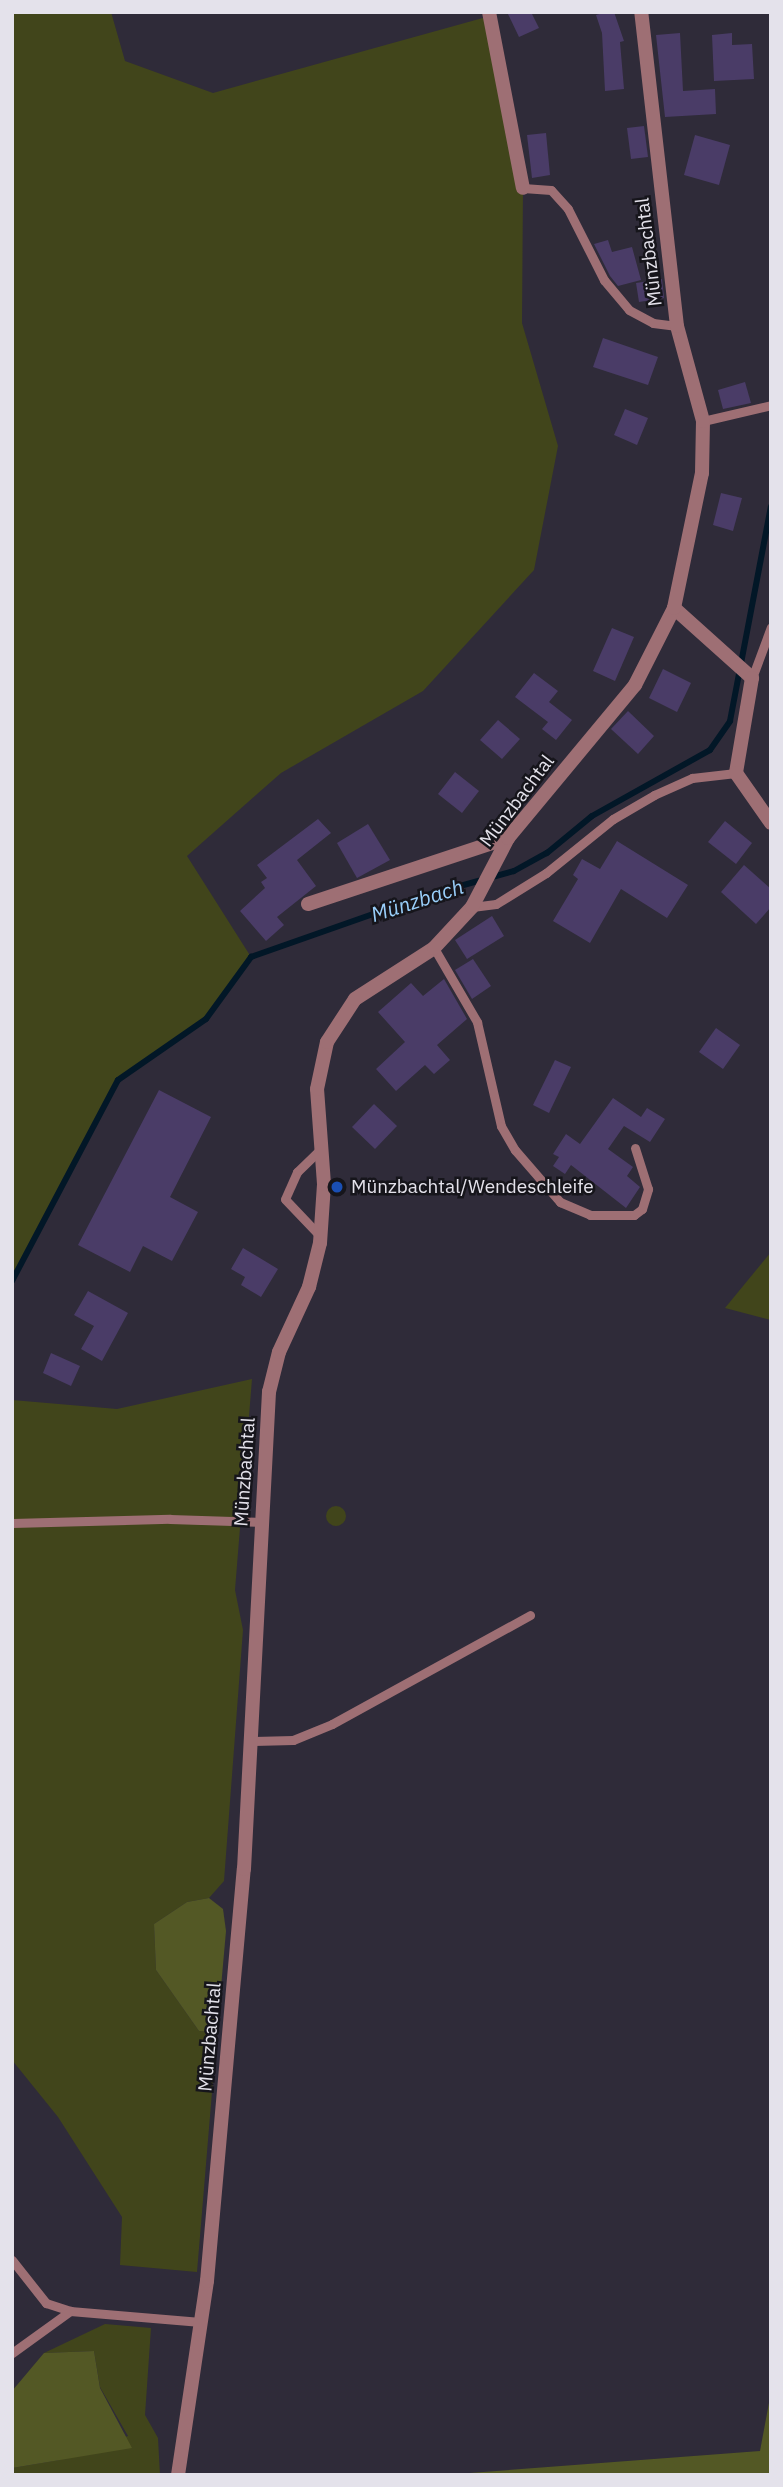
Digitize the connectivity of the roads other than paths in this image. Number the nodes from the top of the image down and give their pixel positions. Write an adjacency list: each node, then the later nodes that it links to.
1 (489, 12): 3 (street)
2 (641, 12): 4 (street, Münzbachtal)
3 (523, 188): 4 (lane)
4 (677, 326): 6 (street, Münzbachtal)
5 (771, 405): 6 (lane)
6 (703, 421): 7 (street, Münzbachtal)
7 (674, 608): 9 (street); 12 (street, Münzbachtal)
8 (771, 627): 9 (lane)
9 (747, 675): 10 (street)
10 (736, 773): 11 (street); 13 (lane)
11 (771, 823)
12 (508, 838): 13 (street, Münzbachtal); 14 (street)
13 (475, 901): 15 (street, Münzbachtal)
14 (308, 904)
15 (434, 948): 16 (lane); 17 (street, Münzbachtal)
16 (635, 1148)
17 (321, 1149): 18 (street, Münzbachtal); 18 (lane)
18 (321, 1237): 19 (street, Münzbachtal)
19 (261, 1522): 20 (lane); 22 (street, Münzbachtal)
20 (12, 1523)
21 (530, 1615): 22 (lane)
22 (253, 1741): 25 (street, Münzbachtal)
23 (12, 2260): 24 (lane)
24 (70, 2311): 25 (lane); 26 (lane)
25 (201, 2322): 27 (street, Münzbachtal)
26 (12, 2353)
27 (178, 2475)

